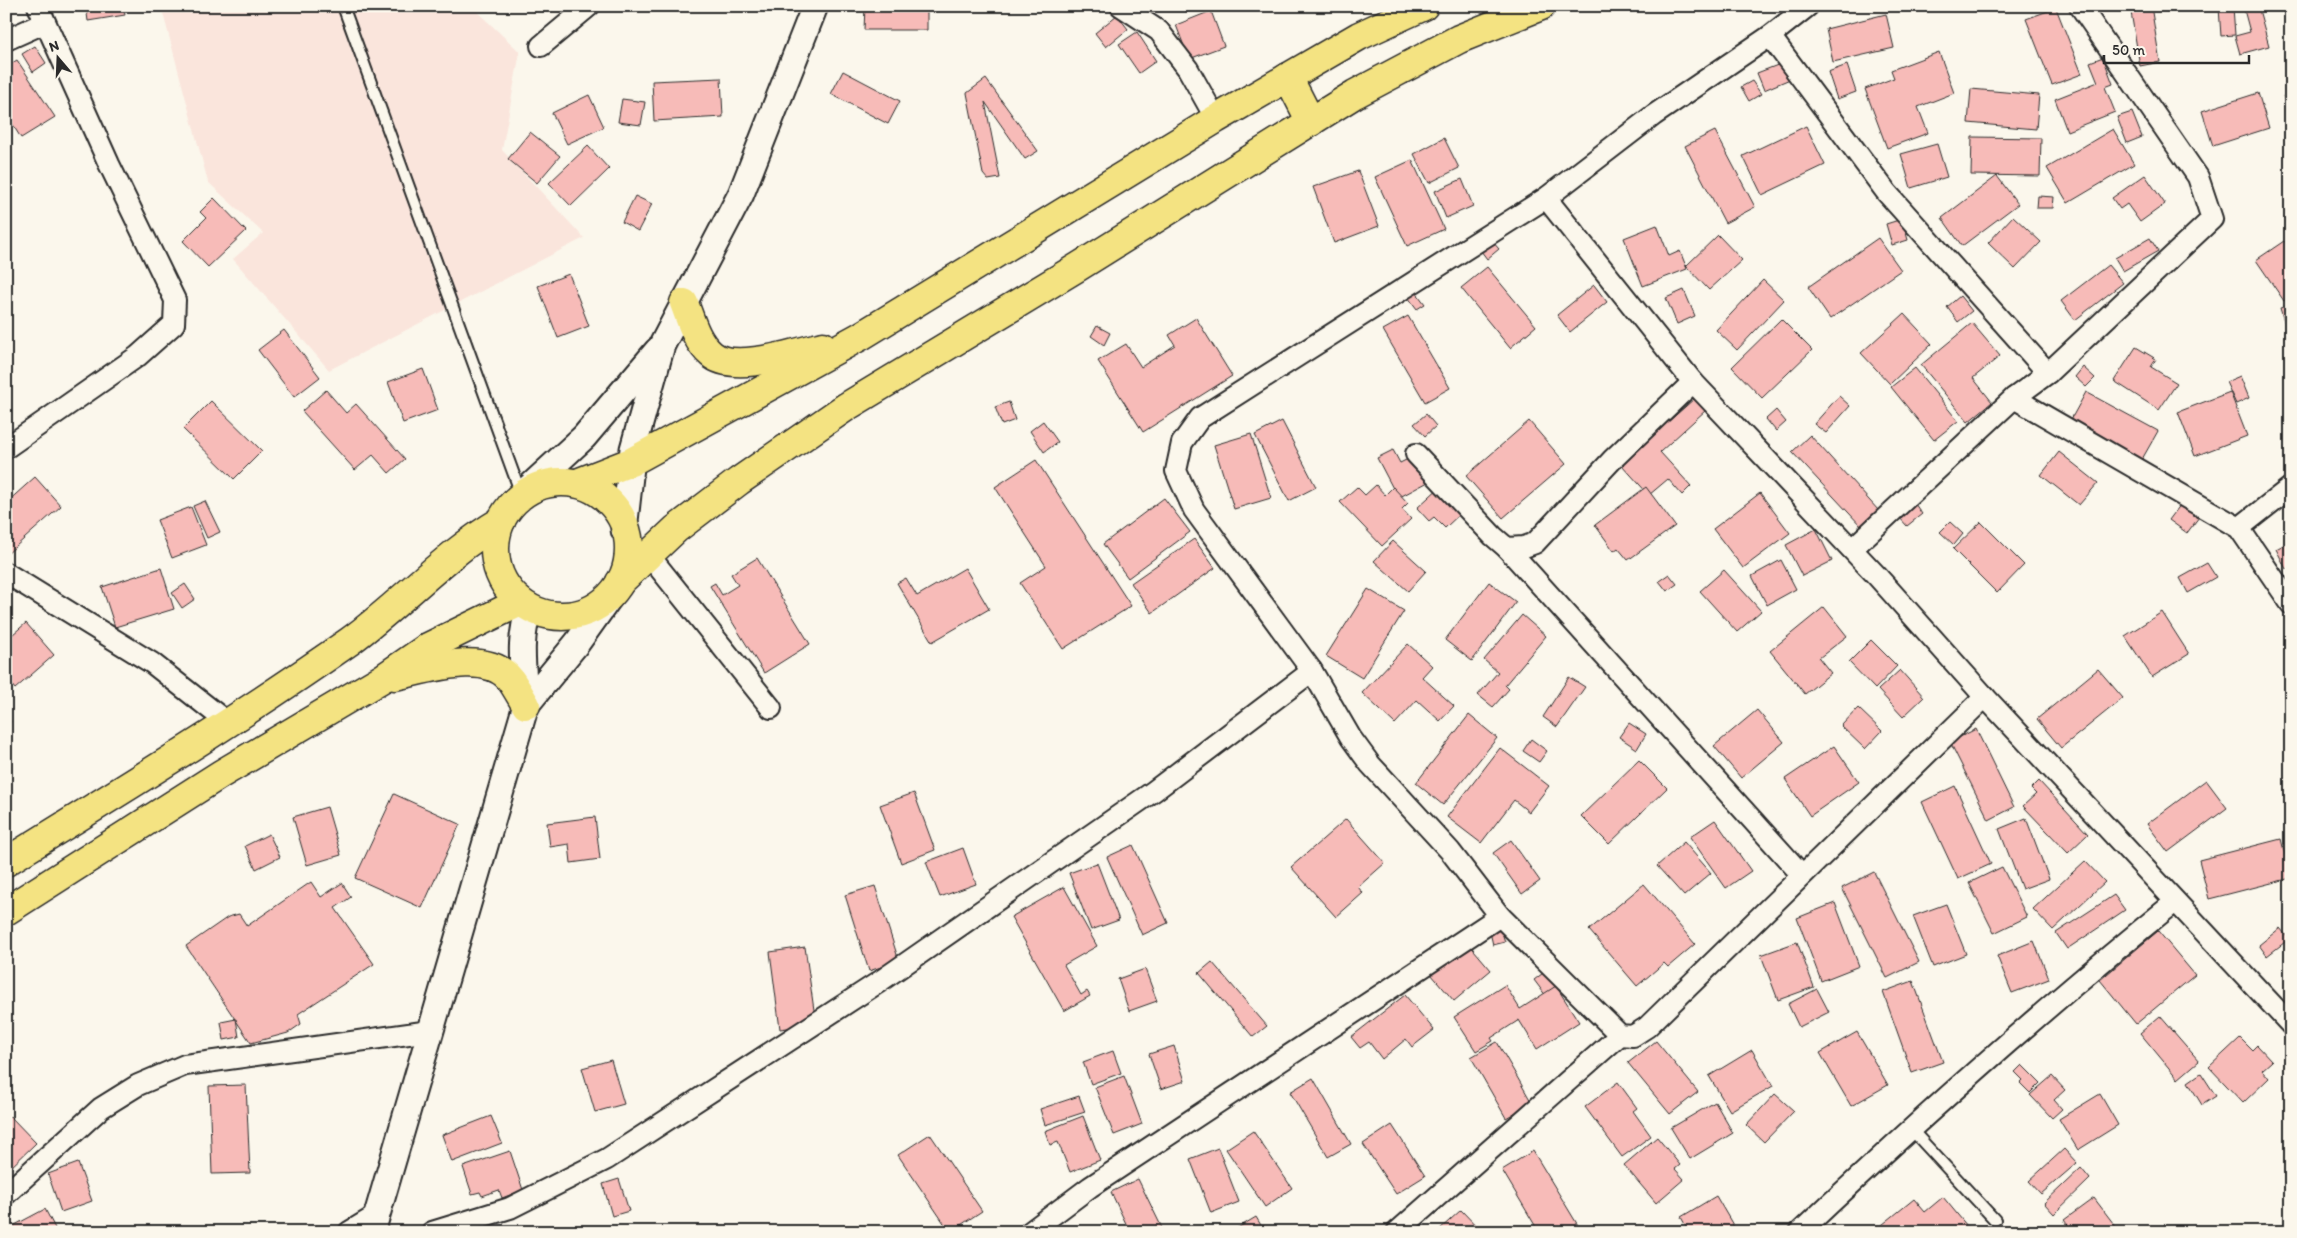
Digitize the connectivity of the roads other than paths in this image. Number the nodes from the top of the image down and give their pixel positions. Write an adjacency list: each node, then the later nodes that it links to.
1 (343, 6): 28 (lane)
2 (589, 6): 12 (street)
3 (815, 6): 17 (street)
4 (1122, 6): 14 (street)
5 (1424, 6): 13 (main road)
6 (1541, 6): 15 (main road)
7 (1808, 6): 10 (street)
8 (2080, 6): 20 (street)
9 (41, 14): 11 (street); 23 (street)
10 (1770, 36): 16 (street); 20 (street)
11 (6, 40)
12 (541, 46)
13 (1288, 77): 14 (main road); 15 (main road)
14 (1216, 119): 18 (main road)
15 (1311, 122): 34 (main road)
16 (1546, 198): 21 (street); 39 (street)
17 (684, 303): 18 (main road); 19 (street)
18 (861, 336): 25 (main road)
19 (662, 345): 25 (street); 28 (street)
20 (2048, 373): 22 (street)
21 (1693, 382): 32 (street); 33 (street)
22 (2014, 398): 30 (street); 33 (street)
23 (6, 448)
24 (1416, 454): 32 (street)
25 (630, 462): 26 (main road); 31 (street)
26 (577, 483): 28 (main road); 31 (main road)
27 (2291, 487): 30 (street)
28 (522, 495): 29 (main road)
29 (501, 521): 38 (main road); 44 (main road)
30 (2239, 528): 37 (street)
31 (624, 530): 36 (main road)
32 (1507, 548): 46 (street)
33 (1852, 549): 41 (street)
34 (648, 554): 36 (main road); 43 (street)
35 (6, 573): 44 (street)
36 (616, 588): 38 (main road); 42 (street)
37 (2291, 604)
38 (525, 605): 40 (main road); 42 (street)
39 (1312, 671): 49 (street); 58 (street)
40 (383, 678): 42 (main road); 48 (main road)
41 (1985, 697): 46 (street); 47 (street)
42 (526, 705): 51 (street)
43 (771, 708)
44 (228, 723): 45 (main road)
45 (6, 862)
46 (1802, 875): 52 (street)
47 (2175, 902): 50 (street); 53 (street)
48 (6, 911)
49 (1500, 916): 52 (street); 59 (street)
50 (2291, 1025)
51 (430, 1031): 54 (street); 56 (street)
52 (1620, 1035): 60 (street)
53 (1910, 1128): 55 (lane); 61 (street)
54 (6, 1194)
55 (1994, 1220)
56 (375, 1223): 57 (street)
57 (349, 1232)
58 (432, 1232)
59 (1030, 1232)
60 (1396, 1232)
61 (1800, 1232)

